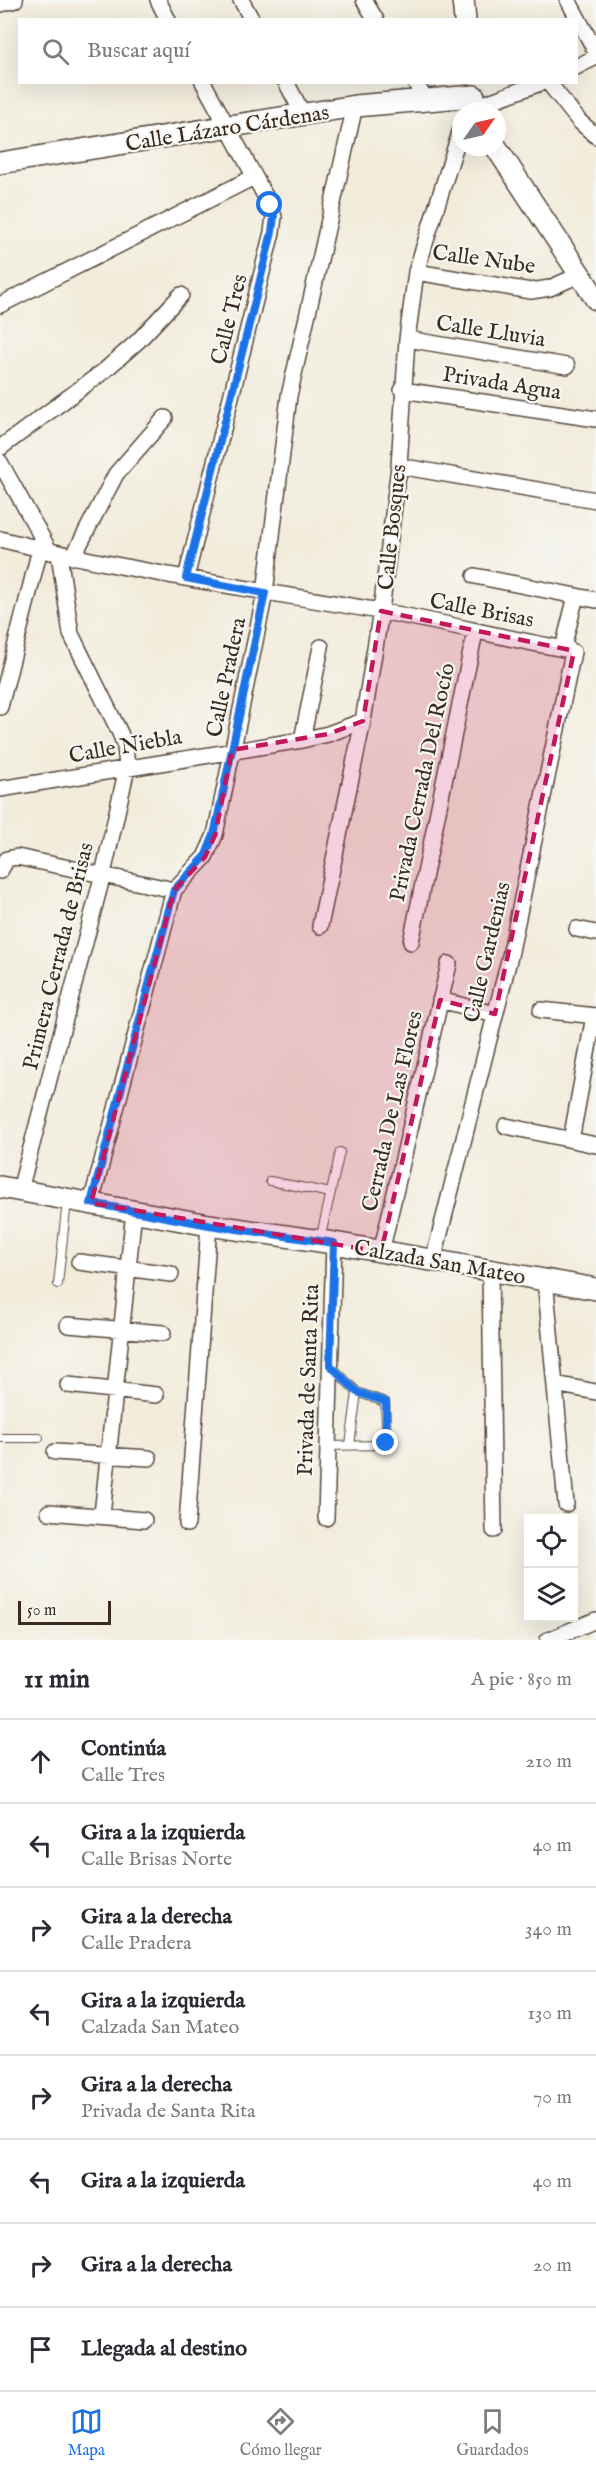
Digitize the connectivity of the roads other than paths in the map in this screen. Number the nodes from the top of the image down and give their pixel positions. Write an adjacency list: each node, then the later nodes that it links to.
1 (15, 0): 7 (street)
2 (158, 0): 8 (street)
3 (241, 0): 9 (street)
4 (364, 0): 10 (street)
5 (463, 0): 11 (street)
6 (568, 0): 12 (street)
7 (0, 2)
8 (167, 18)
9 (251, 18)
10 (375, 18)
11 (465, 18)
12 (578, 18)
13 (578, 19): 14 (street)
14 (596, 52)
15 (596, 57): 16 (street)
16 (578, 66)
17 (204, 84): 25 (street, Calle Tres)
18 (287, 84): 24 (street)
19 (536, 84): 22 (street)
20 (550, 84): 26 (street)
21 (420, 91): 22 (street, Calle Lázaro Cárdenas); 23 (street, Calle Lázaro Cárdenas)
22 (474, 101)
23 (355, 106): 24 (street, Calle Lázaro Cárdenas); 49 (street, Calle Pradera)
24 (303, 114): 25 (street, Calle Lázaro Cárdenas)
25 (227, 126): 29 (street, Calle Lázaro Cárdenas); 30 (street, Calle Tres)
26 (596, 136)
27 (453, 156): 31 (street, Calle Bosques)
28 (502, 156): 32 (street)
29 (0, 163)
30 (254, 177): 35 (street); 48 (street, Calle Tres)
31 (416, 272): 32 (street, Calle Nube); 36 (street, Calle Bosques)
32 (579, 275): 34 (street)
33 (181, 296): 41 (street)
34 (596, 299)
35 (0, 305)
36 (407, 339): 37 (street, Calle Lluvia); 38 (street, Calle Bosques)
37 (567, 366)
38 (402, 390): 40 (street, Privada Agua); 43 (street, Calle Bosques)
39 (165, 418): 46 (street)
40 (596, 419)
41 (0, 448)
42 (0, 462): 46 (street)
43 (399, 466): 44 (street); 52 (street, Calle Bosques)
44 (596, 500)
45 (0, 539): 46 (street, Calle Brisas)
46 (56, 553): 48 (street, Calle Brisas); 56 (street); 60 (street)
47 (475, 576): 50 (street)
48 (186, 578): 49 (street, Calle Brisas)
49 (265, 593): 52 (street, Calle Brisas); 59 (street, Calle Pradera)
50 (576, 596): 51 (street); 55 (street, Calle Gardenias)
51 (596, 600)
52 (381, 611): 53 (street, Calle Brisas); 57 (street, Calle Bosques)
53 (475, 632): 55 (street, Calle Brisas); 68 (street, Privada Cerrada Del Rocío)
54 (321, 647): 58 (street)
55 (568, 650): 72 (street, Calle Gardenias)
56 (0, 707)
57 (363, 721): 58 (street, Calle Niebla); 65 (street, Calle Bosques)
58 (302, 740): 59 (street, Calle Niebla)
59 (232, 750): 60 (street, Calle Niebla); 64 (street, Calle Pradera)
60 (127, 768): 61 (street, Calle Niebla); 63 (street, Primera Cerrada de Brisas)
61 (0, 789)
62 (4, 865): 63 (street)
63 (103, 874): 64 (street); 79 (street, Primera Cerrada de Brisas)
64 (174, 890): 82 (street, Calle Pradera)
65 (320, 926)
66 (577, 929): 67 (street)
67 (596, 933)
68 (411, 942)
69 (449, 964): 70 (street)
70 (440, 1000): 72 (street, Cerrada De Las Flores); 86 (street, Cerrada De Las Flores)
71 (541, 1010): 73 (street)
72 (495, 1014): 87 (street, Calle Gardenias)
73 (595, 1016): 75 (street)
74 (506, 1126): 75 (street)
75 (571, 1140): 76 (street)
76 (596, 1145)
77 (340, 1152): 80 (lane)
78 (270, 1181): 80 (lane)
79 (10, 1188): 81 (street, Calzada San Mateo)
80 (331, 1193): 85 (lane)
81 (67, 1199): 82 (street, Calzada San Mateo); 93 (lane)
82 (91, 1203): 83 (street, Calzada San Mateo)
83 (134, 1211): 84 (street, Calzada San Mateo); 89 (street)
84 (209, 1225): 85 (street, Calzada San Mateo); 117 (street)
85 (327, 1242): 86 (street, Calzada San Mateo); 98 (street, Privada de Santa Rita)
86 (381, 1252): 87 (street, Calzada San Mateo)
87 (433, 1261): 90 (street, Calzada San Mateo)
88 (79, 1262): 89 (street)
89 (128, 1269): 91 (street); 96 (street)
90 (490, 1271): 92 (street, Calzada San Mateo); 118 (street)
91 (171, 1274)
92 (545, 1279): 94 (street, Calzada San Mateo); 99 (street)
93 (58, 1284)
94 (596, 1289)
95 (68, 1325): 96 (street)
96 (122, 1329): 97 (street); 101 (street)
97 (163, 1333)
98 (330, 1365): 102 (lane); 108 (street, Privada de Santa Rita)
99 (555, 1384): 103 (street); 112 (street)
100 (68, 1385): 101 (street)
101 (116, 1389): 104 (street); 110 (street)
102 (357, 1392): 107 (lane); 107 (lane)
103 (596, 1392)
104 (156, 1395)
105 (0, 1438): 106 (lane)
106 (39, 1438)
107 (350, 1445): 108 (lane)
108 (328, 1446): 115 (street, Privada de Santa Rita)
109 (55, 1452): 110 (street)
110 (109, 1456): 111 (street); 114 (street)
111 (149, 1458)
112 (566, 1504)
113 (49, 1512): 114 (street)
114 (102, 1515): 116 (street)
115 (326, 1518)
116 (144, 1520)
117 (187, 1524)
118 (494, 1530)
119 (588, 1628): 120 (street)
120 (548, 1640)

